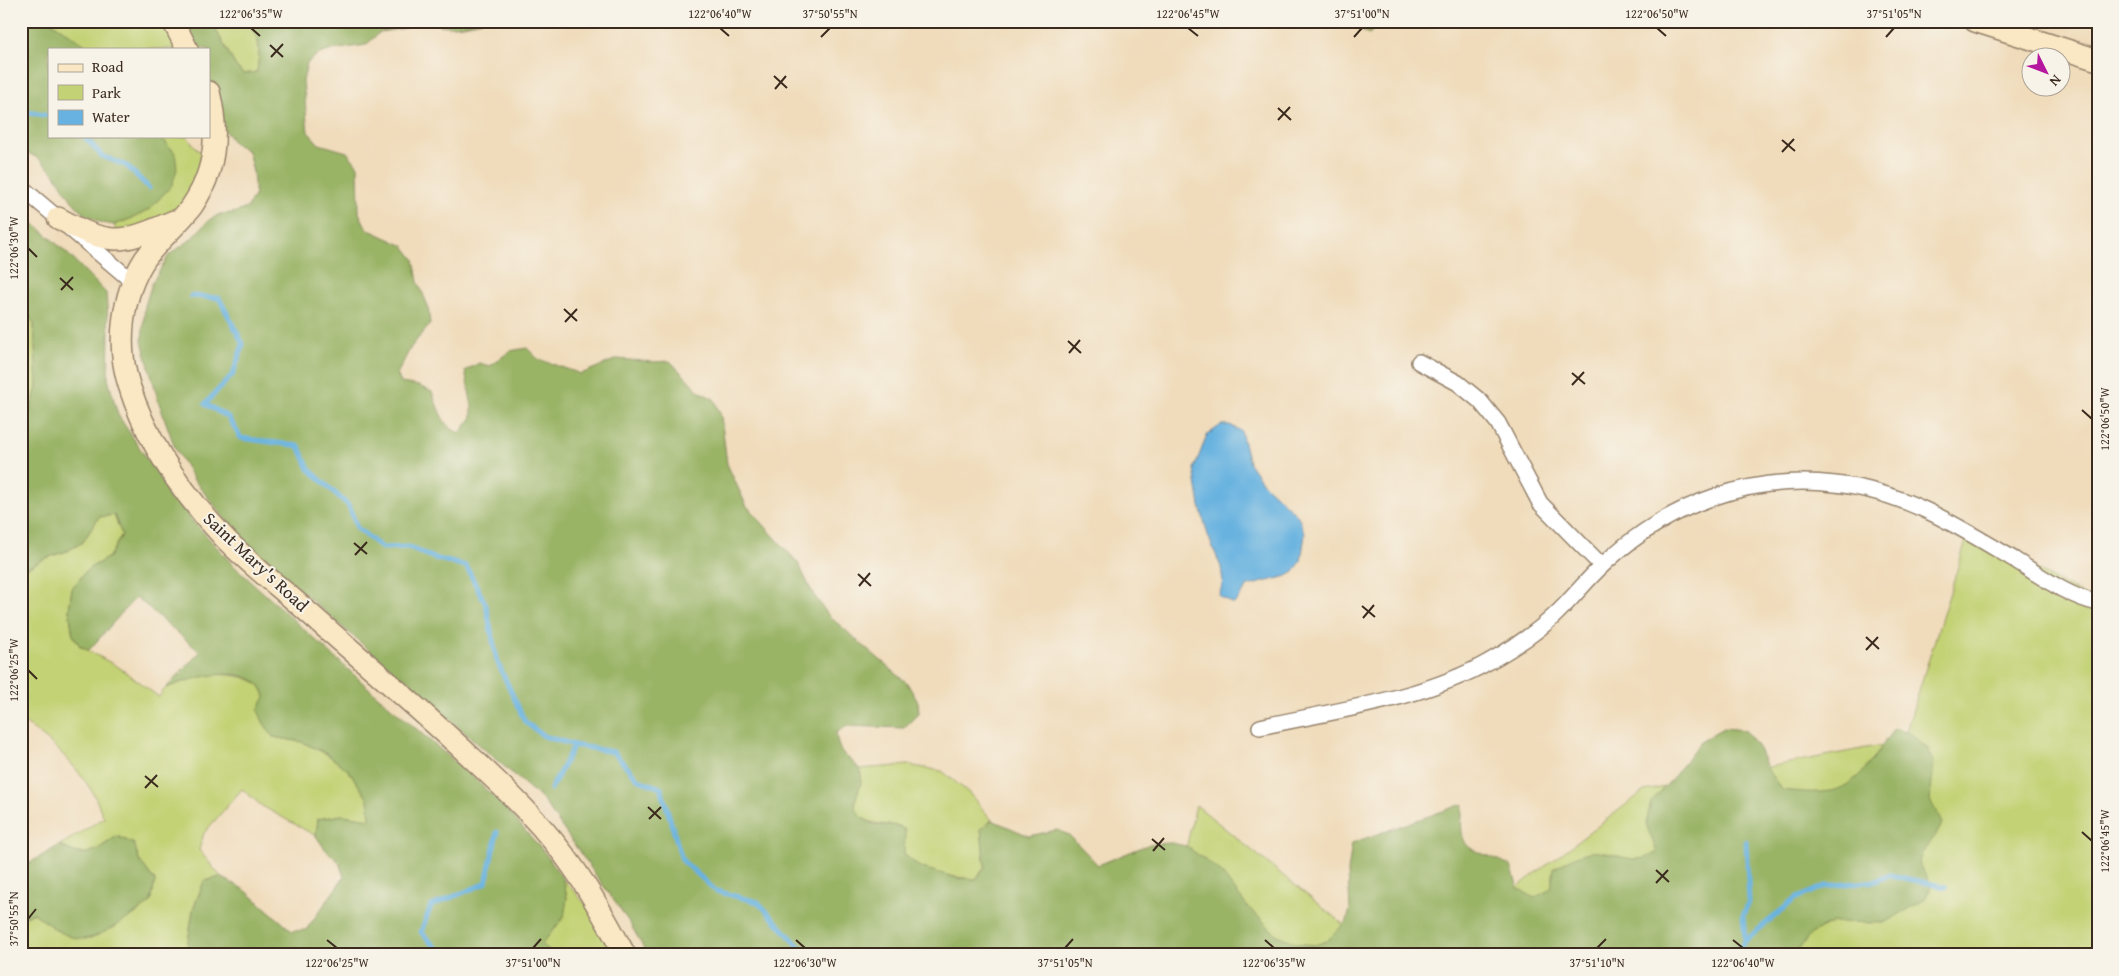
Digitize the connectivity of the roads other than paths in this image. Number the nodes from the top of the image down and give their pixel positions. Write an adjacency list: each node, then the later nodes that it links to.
1 (173, 21): 3 (street)
2 (1975, 21): 4 (street)
3 (186, 48)
4 (2098, 60)
5 (210, 97): 8 (street, Saint Mary's Road)
6 (21, 187): 7 (street)
7 (58, 218): 8 (street); 9 (street)
8 (181, 218): 9 (street, Saint Mary's Road)
9 (132, 281): 14 (street, Saint Mary's Road)
10 (1419, 362): 11 (street)
11 (1602, 566): 12 (street); 13 (street)
12 (2098, 603)
13 (1260, 727)
14 (625, 955)

